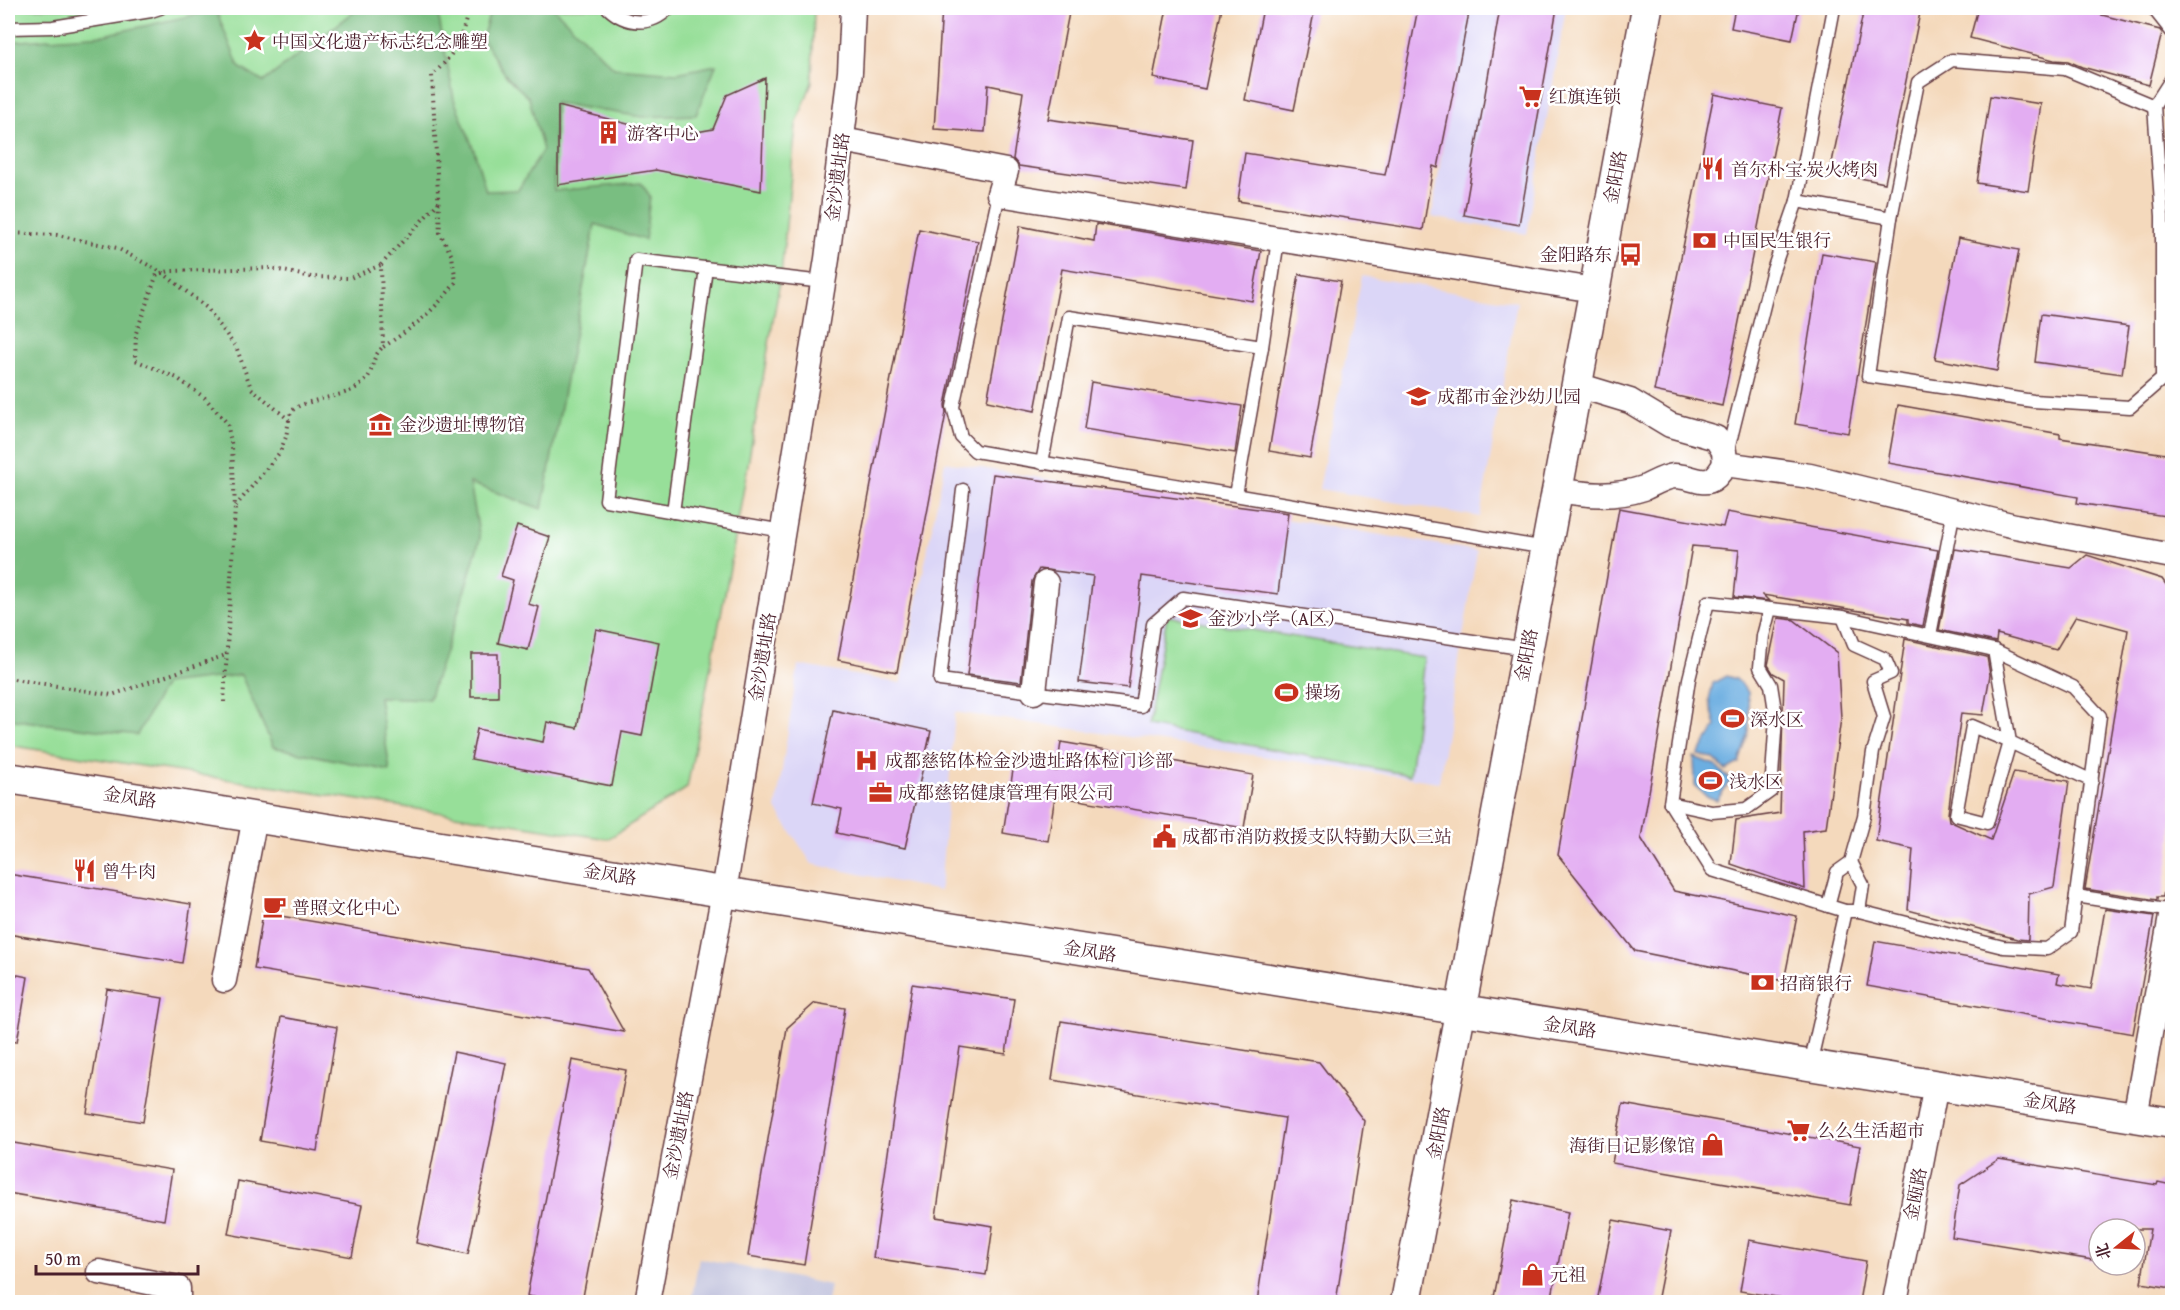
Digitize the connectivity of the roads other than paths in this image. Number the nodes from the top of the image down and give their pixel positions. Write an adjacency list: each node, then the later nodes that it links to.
1 (160, 8): 8 (lane)
2 (608, 8): 3 (lane)
3 (669, 8)
4 (853, 8): 12 (street, 金沙遗址路)
5 (1647, 8): 19 (street, 金阳路)
6 (1834, 8): 14 (lane)
7 (2153, 8): 9 (lane)
8 (8, 28)
9 (2172, 32)
10 (2172, 78): 11 (lane)
11 (2154, 106): 15 (lane); 15 (lane)
12 (842, 140): 13 (street); 18 (street, 金沙遗址路)
13 (999, 194): 16 (street); 22 (lane)
14 (1797, 201): 15 (lane); 23 (lane)
15 (1891, 218)
16 (1278, 240): 19 (street); 20 (lane)
17 (706, 268): 18 (lane); 28 (lane); 28 (lane)
18 (823, 282): 29 (street, 金沙遗址路)
19 (1594, 290): 21 (street, 金阳路)
20 (1262, 347): 22 (lane); 26 (lane)
21 (1577, 386): 23 (street); 25 (street, 金阳路)
22 (1042, 463): 26 (lane)
23 (1725, 464): 25 (street); 27 (street)
24 (963, 490): 38 (lane)
25 (1557, 490): 30 (street, 金阳路)
26 (1236, 495): 30 (lane)
27 (1954, 510): 31 (street); 35 (lane)
28 (673, 512): 29 (lane)
29 (783, 531): 45 (street, 金沙遗址路)
30 (1546, 548): 36 (street, 金阳路)
31 (2172, 556)
32 (1046, 583): 38 (street)
33 (1770, 609): 34 (lane); 42 (lane); 42 (lane)
34 (1843, 617): 35 (lane); 44 (lane)
35 (1930, 635): 37 (lane)
36 (1527, 649): 38 (lane); 52 (street, 金阳路)
37 (1994, 651): 39 (lane); 41 (lane)
38 (1034, 692)
39 (2010, 742): 39 (lane); 41 (lane)
40 (8, 778): 43 (street, 金凤路)
41 (2092, 781): 46 (lane)
42 (1671, 803): 47 (lane)
43 (255, 817): 45 (street, 金凤路); 51 (street)
44 (1851, 861): 47 (lane); 49 (lane)
45 (724, 892): 52 (street, 金凤路); 59 (street, 金沙遗址路)
46 (2076, 896): 49 (lane); 50 (lane)
47 (1828, 906): 48 (lane)
48 (1845, 911): 49 (lane); 53 (lane)
49 (1859, 911)
50 (2172, 911): 55 (street)
51 (224, 980)
52 (1460, 1010): 53 (street, 金凤路); 60 (street, 金阳路)
53 (1810, 1065): 54 (street, 金凤路)
54 (1936, 1085): 55 (street, 金凤路); 61 (street, 金瓯路)
55 (2135, 1117): 56 (street, 金凤路)
56 (2172, 1123)
57 (99, 1272): 58 (street)
58 (178, 1302)
59 (647, 1302)
60 (1406, 1302)
61 (1895, 1302)

